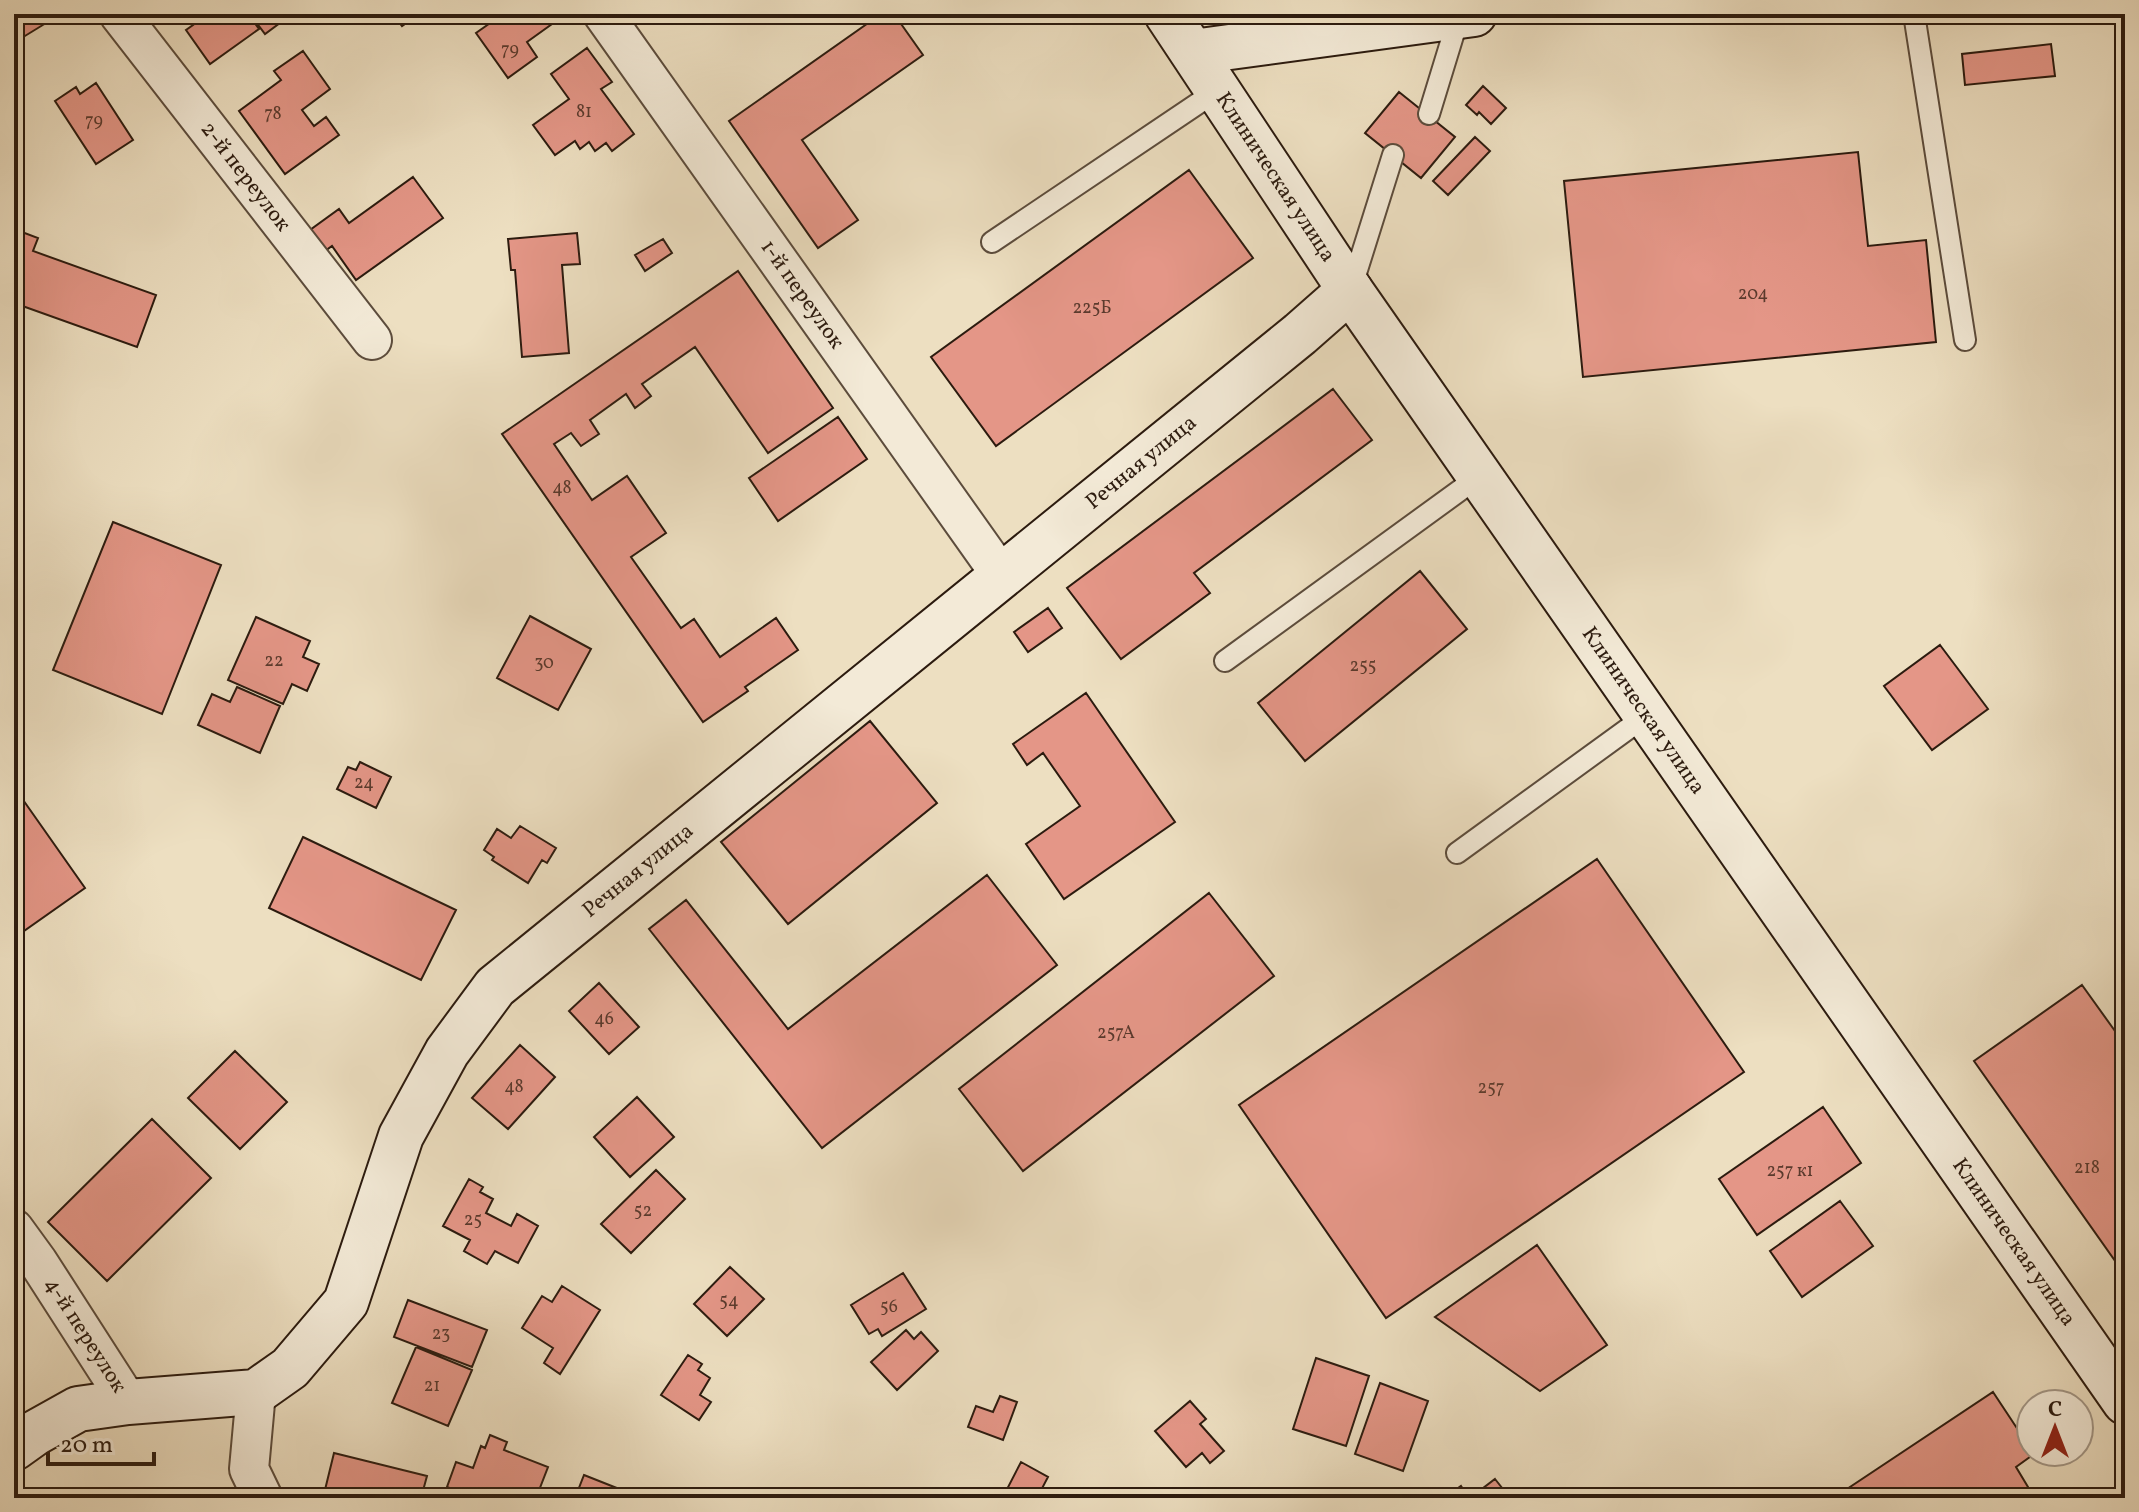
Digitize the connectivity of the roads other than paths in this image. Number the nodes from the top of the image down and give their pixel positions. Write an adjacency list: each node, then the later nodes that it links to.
1 (119, 14): 12 (street, 2-й переулок)
2 (603, 14): 15 (street, 1-й переулок)
3 (1167, 14): 6 (street, Клиническая улица)
4 (1914, 14): 13 (lane)
5 (1466, 15): 6 (street); 8 (lane)
6 (1193, 52): 7 (street, Клиническая улица)
7 (1218, 90): 10 (lane); 11 (street, Клиническая улица)
8 (1429, 114)
9 (1393, 155): 11 (lane)
10 (992, 242)
11 (1350, 290): 14 (street, Клиническая улица); 15 (street, Речная улица)
12 (372, 340)
13 (1965, 340)
14 (1481, 475): 16 (lane); 17 (street, Клиническая улица)
15 (1001, 575): 20 (street, Речная улица)
16 (1225, 661)
17 (1647, 715): 18 (lane); 22 (street, Клиническая улица)
18 (1457, 853)
19 (14, 1229): 21 (street, 4-й переулок)
20 (256, 1392): 21 (street); 24 (street)
21 (128, 1402): 23 (street)
22 (2125, 1402)
23 (14, 1448)
24 (263, 1498)

